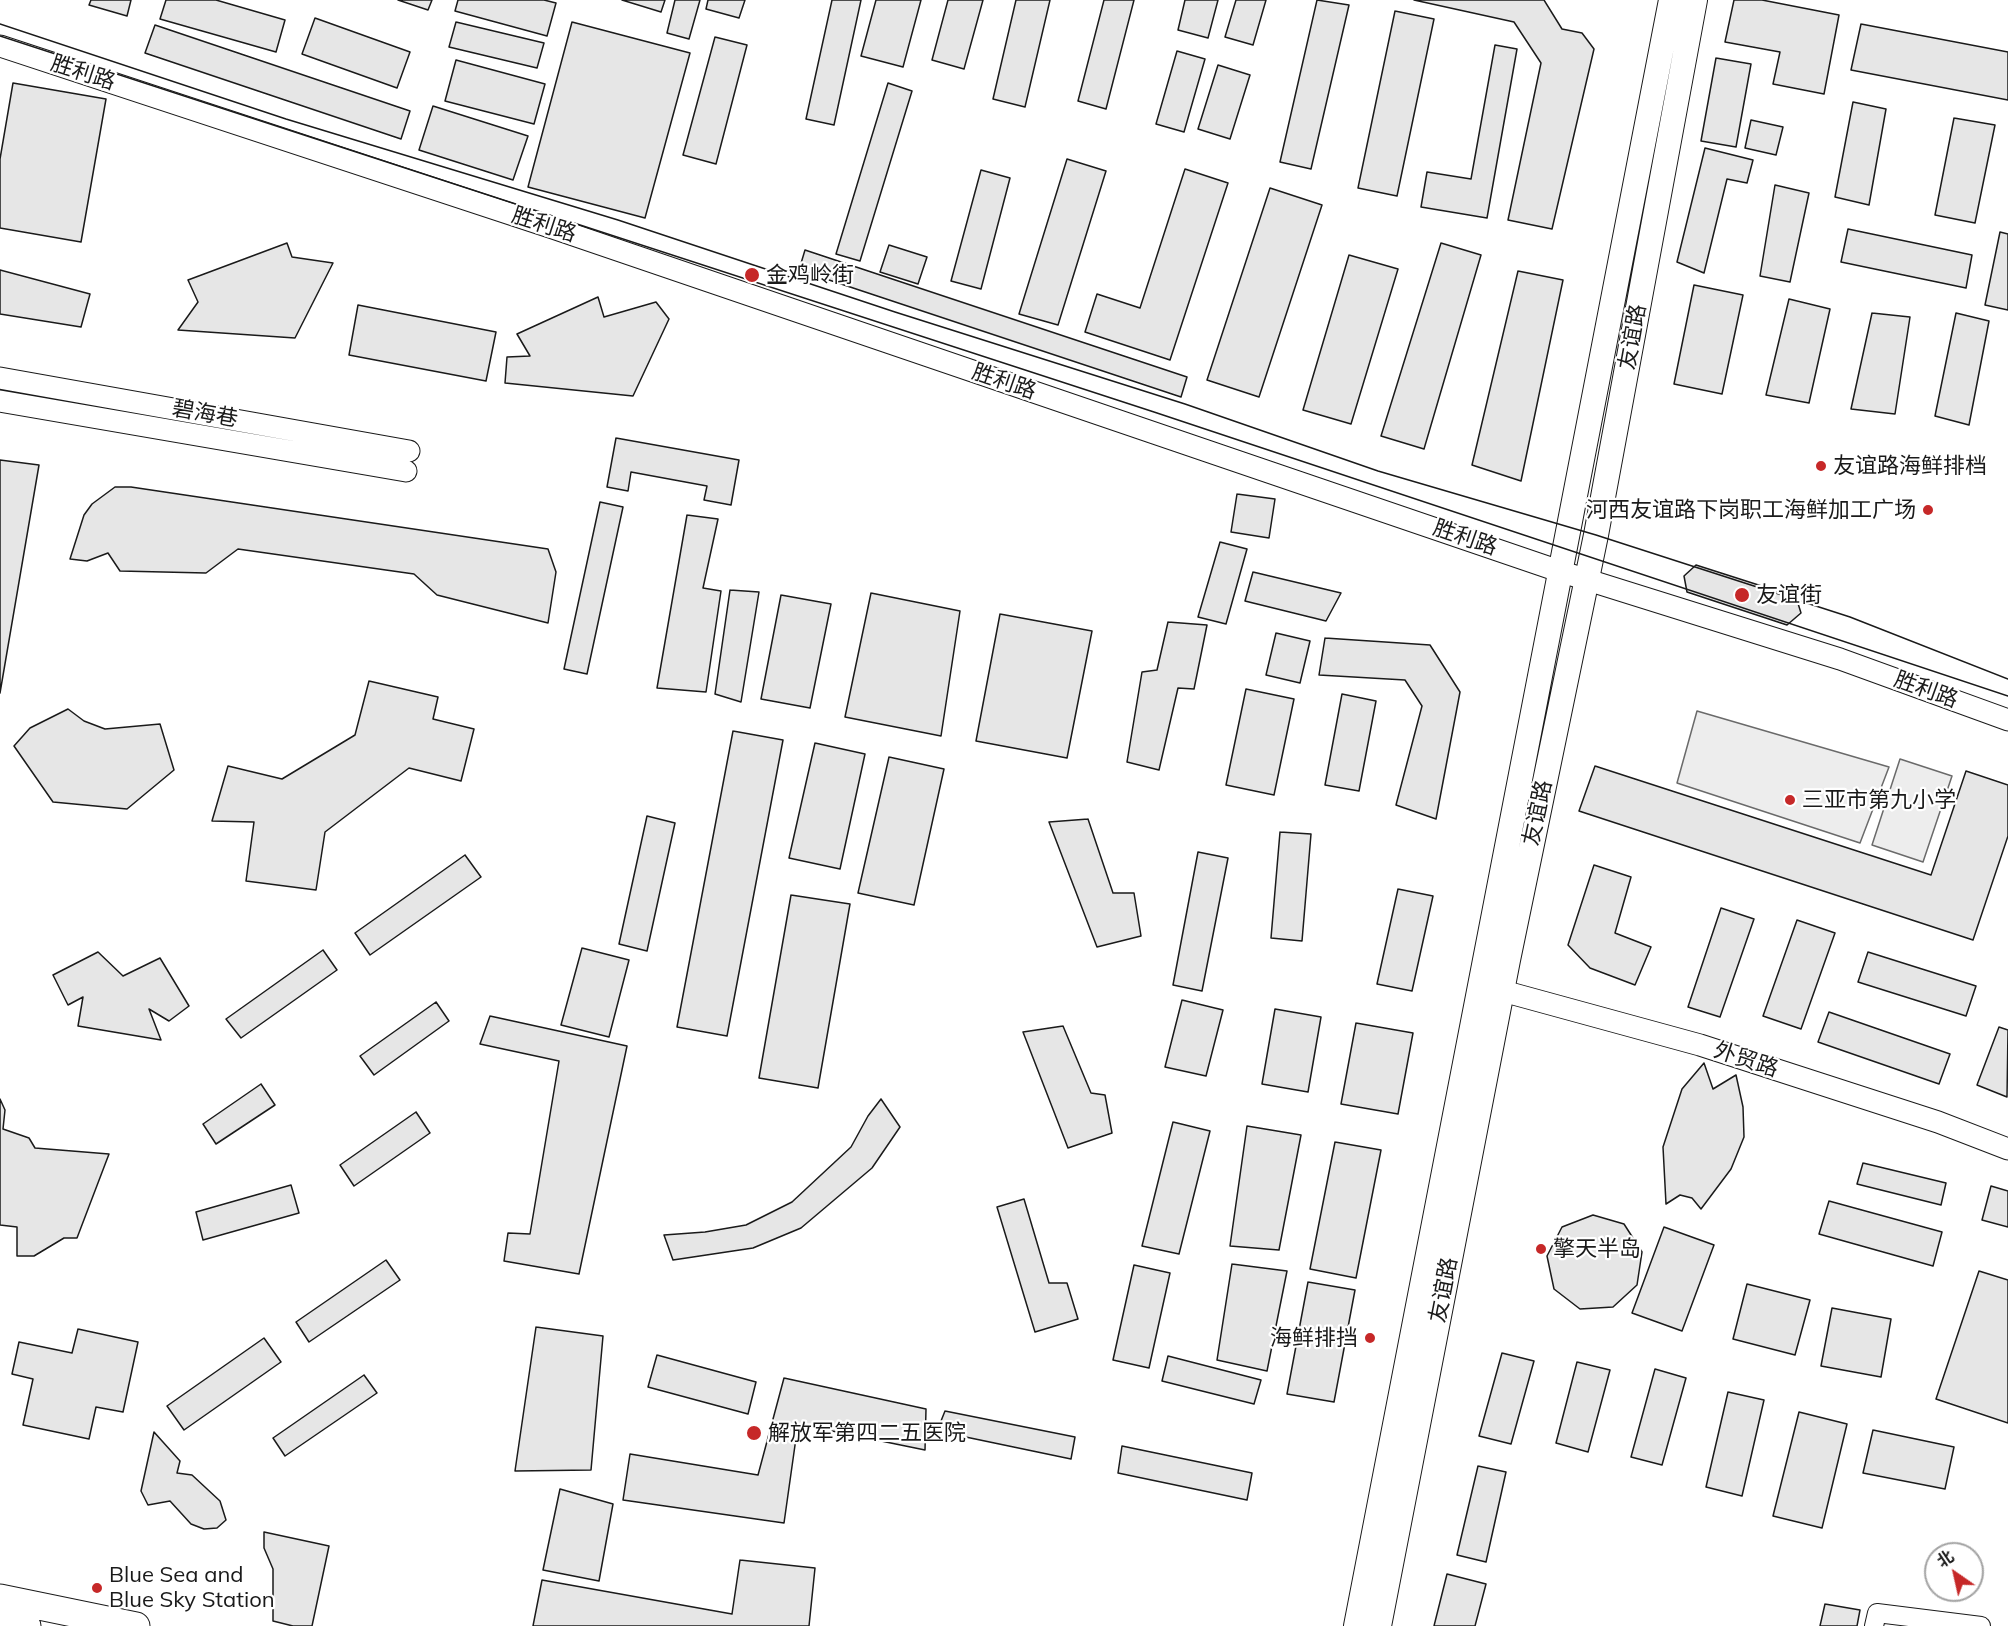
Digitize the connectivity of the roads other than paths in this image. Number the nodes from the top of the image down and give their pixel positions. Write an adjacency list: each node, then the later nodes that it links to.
1 (1671, 0): 6 (main road, 友谊路)
2 (1695, 0): 7 (main road, 友谊路)
3 (0, 46): 6 (street, 胜利路)
4 (0, 378): 5 (street, 碧海巷)
5 (0, 401)
6 (1559, 570): 7 (street, 胜利路); 9 (main road, 友谊路)
7 (1587, 578): 8 (street, 胜利路); 10 (main road, 友谊路)
8 (2008, 720)
9 (1479, 986): 10 (street, 外贸路); 16 (main road, 友谊路)
10 (1502, 990): 11 (street, 外贸路); 17 (main road, 友谊路)
11 (2008, 1149)
12 (0, 1598): 15 (main road)
13 (0, 1620): 14 (main road)
14 (27, 1626)
15 (136, 1626)
16 (1356, 1626)
17 (1379, 1626)
18 (1874, 1626): 19 (street)
19 (1981, 1626)

